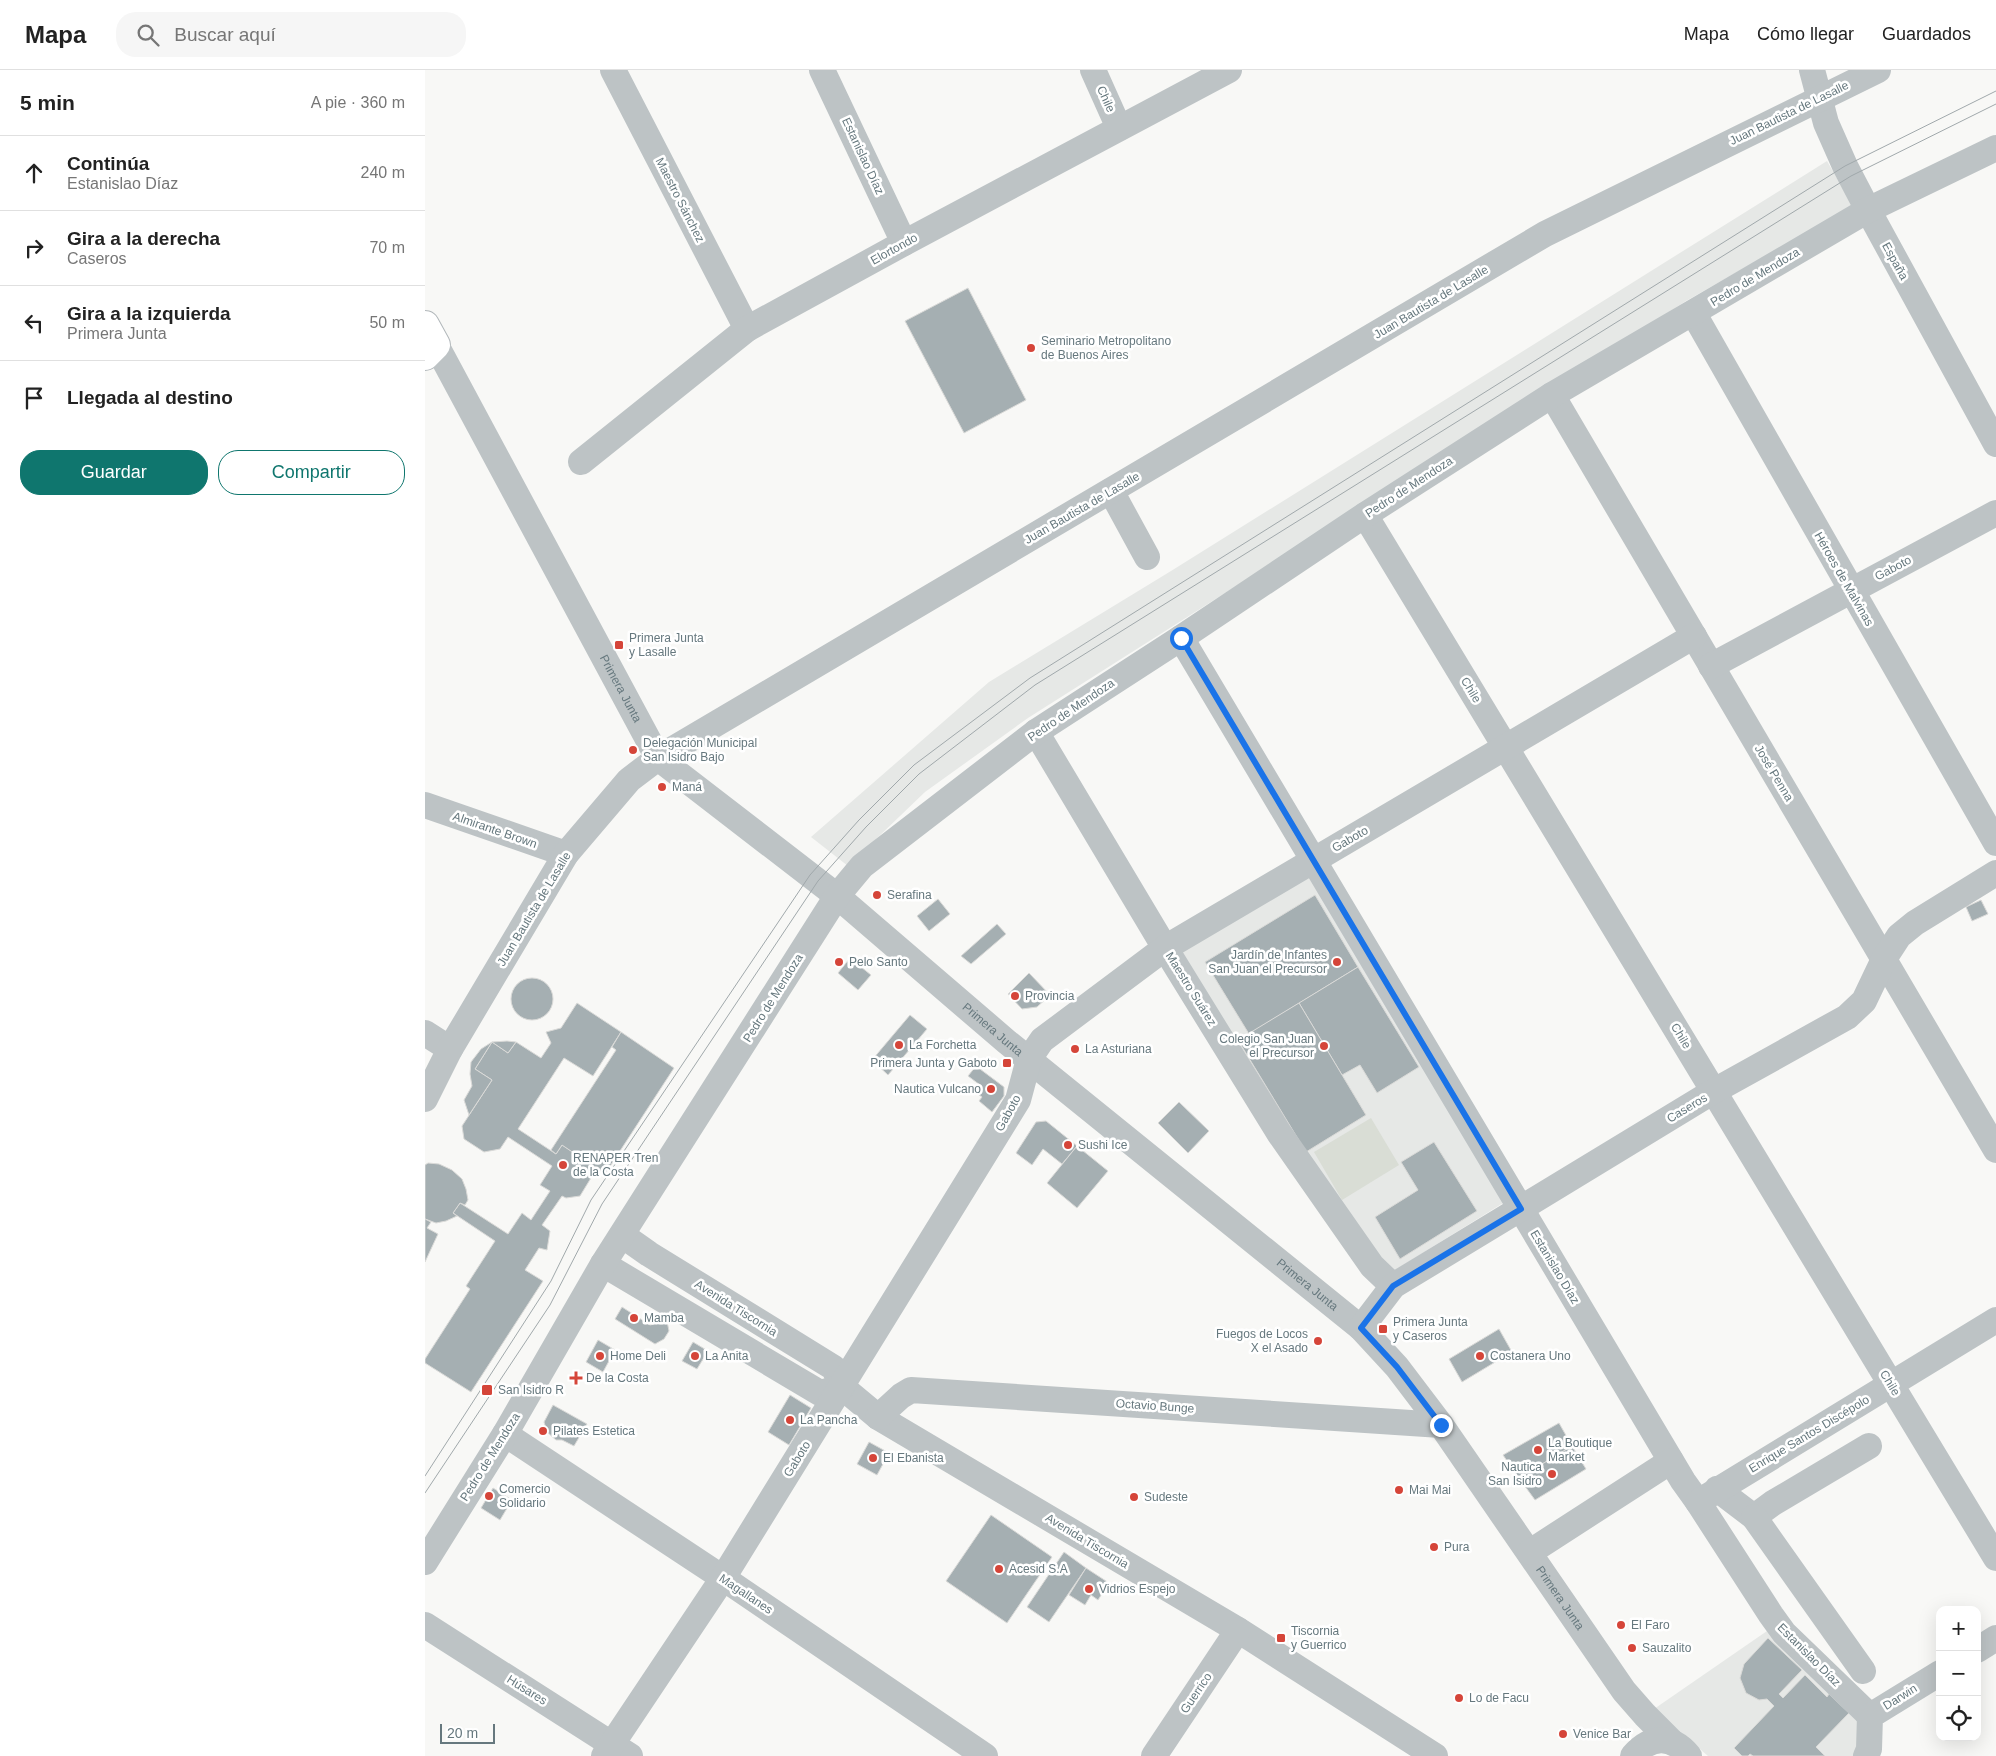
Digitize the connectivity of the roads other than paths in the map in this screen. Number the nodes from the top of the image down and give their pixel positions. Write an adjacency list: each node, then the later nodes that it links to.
1 (613, 70): 13 (street, Maestro Sánchez)
2 (822, 70): 11 (street, Estanislao Díaz)
3 (1093, 70): 8 (street, Chile)
4 (1229, 70): 8 (street, Elortondo)
5 (1812, 70): 7 (street, España)
6 (1878, 70): 7 (street, Juan Bautista de Lasalle)
7 (1819, 99): 10 (street, España); 18 (street, Juan Bautista de Lasalle)
8 (1119, 128): 11 (street, Elortondo)
9 (1996, 148): 10 (street, Pedro de Mendoza)
10 (1867, 210): 12 (street, Pedro de Mendoza); 16 (street, España)
11 (904, 243): 13 (street, Elortondo)
12 (1694, 314): 15 (street, Pedro de Mendoza); 22 (street, Héroes de Malvinas)
13 (747, 329): 17 (street, Elortondo)
14 (429, 342): 28 (street, Primera Junta)
15 (1552, 396): 20 (street, Pedro de Mendoza); 23 (street, José Penna)
16 (1996, 444)
17 (581, 462)
18 (1111, 491): 21 (street); 28 (street, Juan Bautista de Lasalle)
19 (1996, 513): 22 (street, Gaboto)
20 (1365, 515): 24 (street, Pedro de Mendoza); 27 (street, Chile)
21 (1147, 557)
22 (1851, 591): 25 (street, Gaboto); 30 (street, Héroes de Malvinas)
23 (1694, 636): 25 (street, José Penna); 27 (street, Gaboto)
24 (1181, 638): 26 (street, Pedro de Mendoza); 32 (street, Estanislao Díaz)
25 (1711, 666): 36 (street, José Penna)
26 (1036, 732): 34 (street, Pedro de Mendoza); 35 (street, Maestro Suárez)
27 (1506, 747): 32 (street, Gaboto); 40 (street, Chile)
28 (658, 758): 31 (street, Juan Bautista de Lasalle); 34 (street, Primera Junta)
29 (425, 805): 31 (street, Almirante Brown)
30 (1996, 843)
31 (566, 854): 38 (street, Juan Bautista de Lasalle)
32 (1313, 861): 35 (street, Gaboto); 43 (street, Estanislao Díaz)
33 (1996, 873): 36 (street, Caseros)
34 (837, 896): 39 (street, Primera Junta); 44 (street, Pedro de Mendoza)
35 (1165, 948): 39 (street, Gaboto); 46 (street, Maestro Suárez)
36 (1884, 959): 40 (street, Caseros); 42 (street, José Penna)
37 (425, 1033): 38 (street)
38 (450, 1049): 41 (street, Juan Bautista de Lasalle)
39 (1029, 1058): 48 (street, Primera Junta); 50 (street, Gaboto)
40 (1714, 1091): 43 (street, Caseros); 49 (street, Chile)
41 (425, 1099)
42 (1996, 1150)
43 (1521, 1209): 46 (street, Caseros); 55 (street, Estanislao Díaz)
44 (622, 1235): 45 (street, Pedro de Mendoza); 50 (street, Avenida Tiscornia)
45 (603, 1264): 50 (street); 53 (street, Pedro de Mendoza)
46 (1393, 1286): 48 (street, Caseros)
47 (1996, 1320): 49 (street, Enrique Santos Discépolo)
48 (1361, 1328): 52 (street, Primera Junta)
49 (1891, 1384): 56 (street, Enrique Santos Discépolo); 59 (street, Chile)
50 (842, 1387): 51 (street, Avenida Tiscornia); 61 (street, Gaboto)
51 (878, 1418): 52 (street, Octavio Bunge); 63 (street, Avenida Tiscornia)
52 (1441, 1425): 58 (street, Primera Junta)
53 (505, 1434): 60 (street, Pedro de Mendoza); 61 (street, Magallanes)
54 (1869, 1446): 57 (street)
55 (1671, 1461): 56 (street, Estanislao Díaz); 58 (street)
56 (1708, 1495): 57 (street); 69 (street, Estanislao Díaz)
57 (1754, 1517): 66 (street)
58 (1530, 1552): 68 (street, Primera Junta)
59 (1996, 1558)
60 (425, 1562)
61 (723, 1578): 71 (street, Gaboto); 72 (street, Magallanes)
62 (425, 1625): 71 (street, Húsares)
63 (1238, 1630): 73 (street, Guerrico); 74 (street, Avenida Tiscornia)
64 (1996, 1638): 65 (street)
65 (1981, 1647)
66 (1863, 1671)
67 (1936, 1675): 69 (street, Darwin)
68 (1624, 1691): 70 (street, Primera Junta); 75 (street, Primera Junta)
69 (1870, 1716): 76 (street, Darwin)
70 (1681, 1749): 75 (street)
71 (615, 1752)
72 (985, 1756)
73 (1154, 1756)
74 (1435, 1756)
75 (1633, 1756)
76 (1866, 1756)

